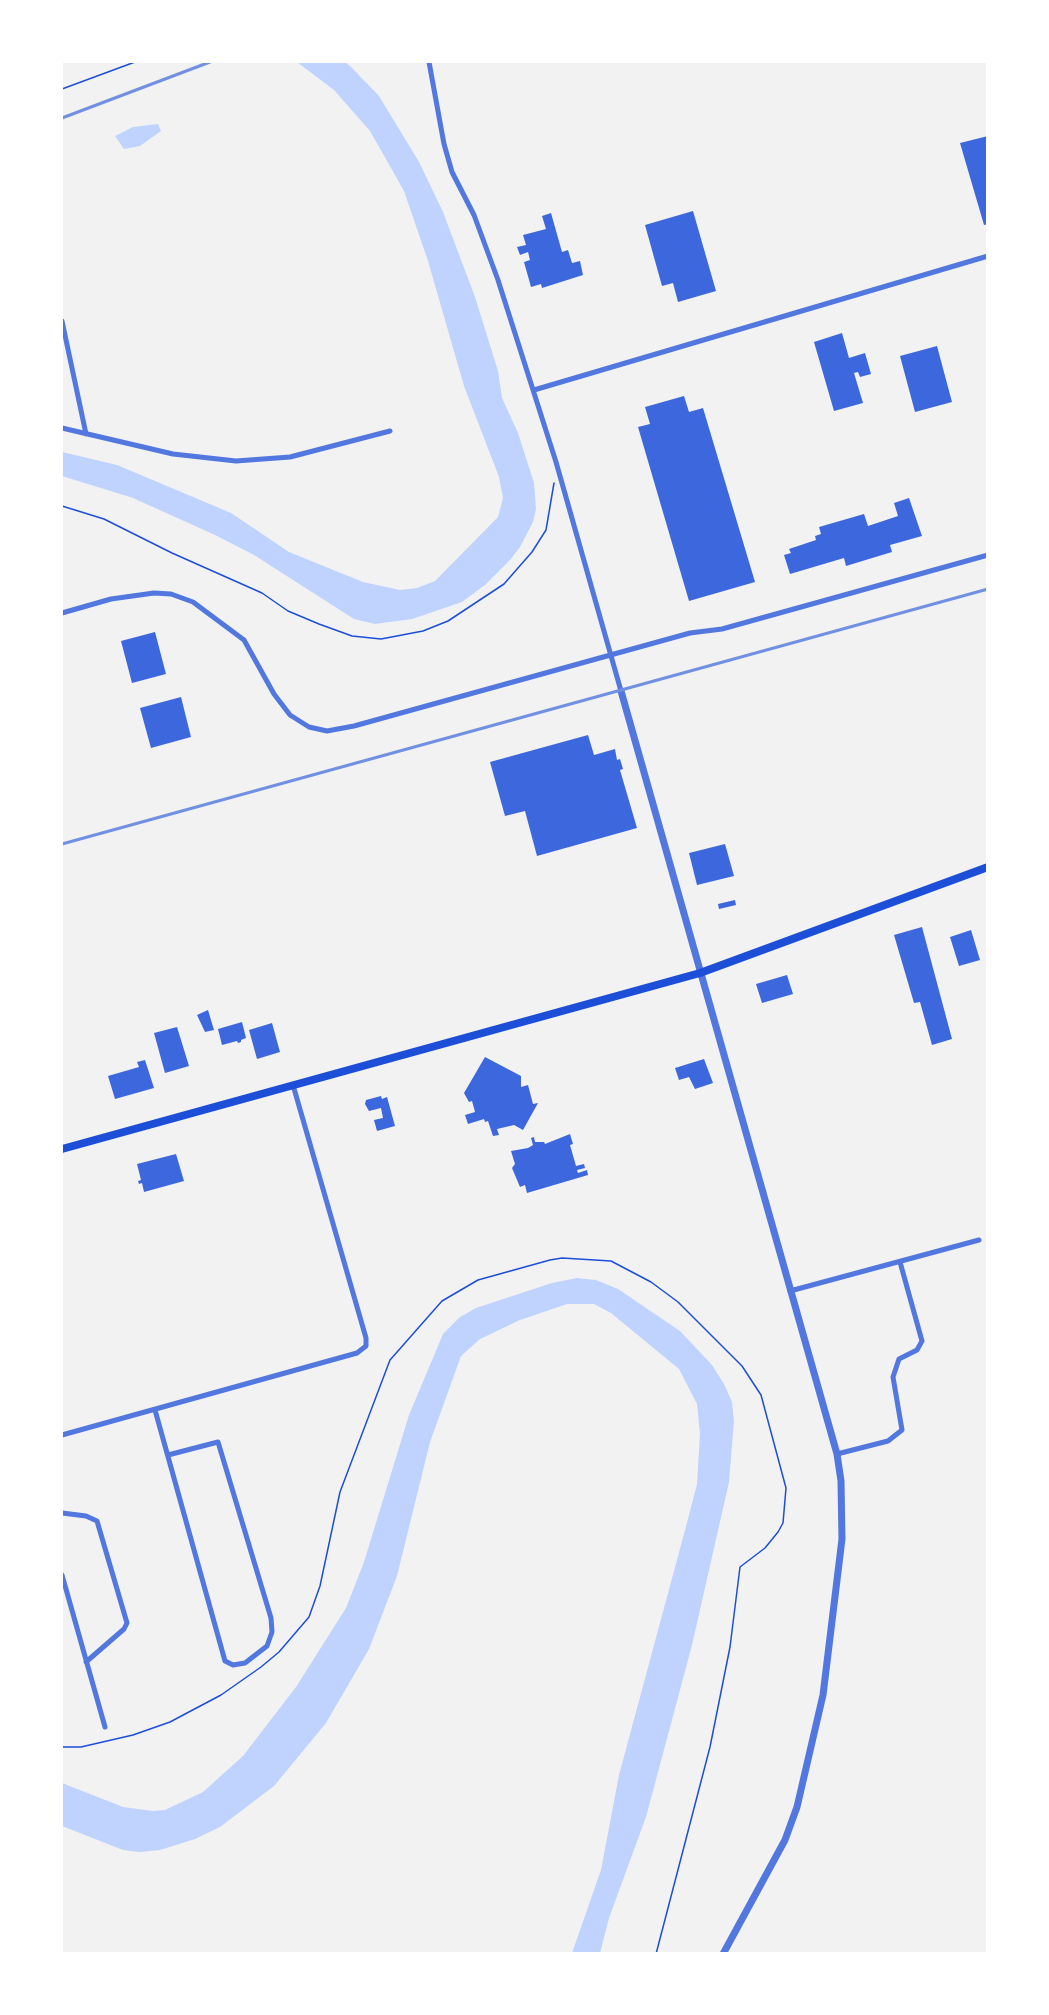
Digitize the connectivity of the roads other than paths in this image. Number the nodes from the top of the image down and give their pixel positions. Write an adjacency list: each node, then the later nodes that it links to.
1 (429, 62): 4 (street)
2 (987, 256): 4 (street)
3 (62, 321): 7 (street)
4 (534, 390): 10 (street)
5 (62, 428): 7 (street)
6 (390, 431): 7 (street)
7 (86, 434)
8 (987, 555): 10 (street)
9 (62, 613): 10 (street)
10 (611, 655): 11 (street)
11 (621, 691): 13 (street)
12 (987, 867): 13 (main road)
13 (700, 974): 14 (main road); 18 (street)
14 (292, 1085): 15 (main road); 19 (street)
15 (62, 1149)
16 (979, 1240): 17 (street)
17 (900, 1262): 18 (street); 21 (street)
18 (790, 1291): 21 (street)
19 (155, 1410): 20 (street); 22 (street)
20 (62, 1435)
21 (837, 1454): 27 (street)
22 (168, 1455): 22 (street)
23 (62, 1513): 25 (street)
24 (62, 1575): 25 (street)
25 (86, 1662): 26 (street)
26 (105, 1727)
27 (723, 1953)

